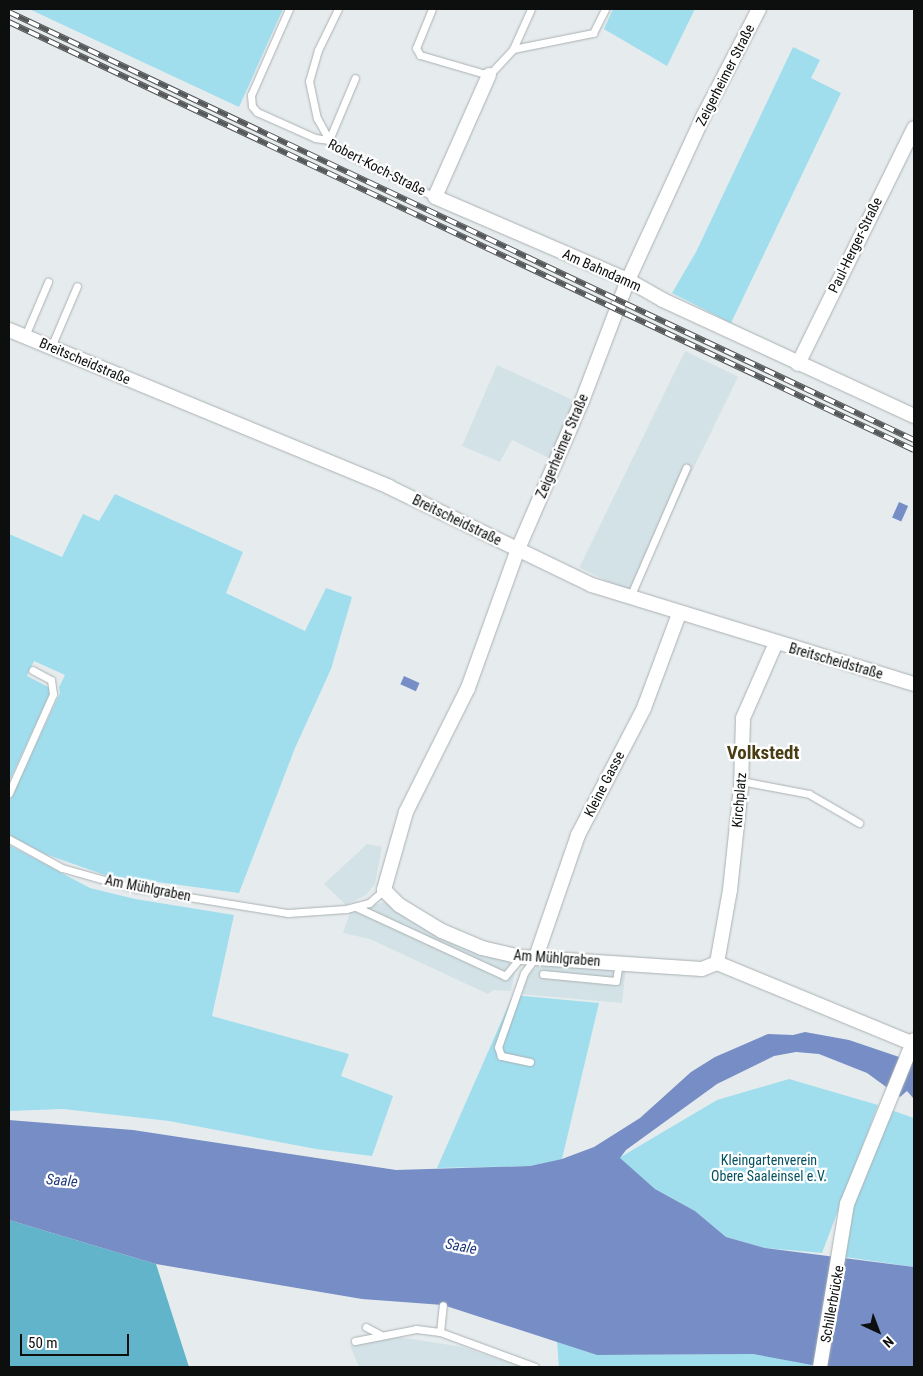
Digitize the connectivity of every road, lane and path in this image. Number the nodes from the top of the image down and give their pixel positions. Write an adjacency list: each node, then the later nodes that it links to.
1 (289, 9): 11 (lane, Robert-Koch-Straße)
2 (338, 9): 11 (lane)
3 (432, 9): 8 (lane)
4 (531, 9): 7 (lane)
5 (606, 9): 7 (lane)
6 (758, 9): 13 (street, Zeigerheimer Straße)
7 (513, 49): 8 (lane)
8 (489, 75): 12 (street)
9 (355, 78): 11 (lane)
10 (914, 128): 19 (street, Paul-Herger-Straße)
11 (329, 140): 12 (lane, Robert-Koch-Straße)
12 (435, 197): 13 (street, Am Bahndamm)
13 (628, 280): 19 (street, Am Bahndamm); 22 (street, Zeigerheimer Straße)
14 (48, 282): 17 (lane)
15 (77, 286): 18 (lane)
16 (9, 330): 17 (street, Breitscheidstraße)
17 (25, 336): 18 (street, Breitscheidstraße)
18 (51, 347): 22 (street, Breitscheidstraße)
19 (798, 364): 20 (street, Am Bahndamm)
20 (914, 416)
21 (686, 468): 23 (lane)
22 (518, 549): 23 (street, Breitscheidstraße); 32 (street, Zeigerheimer Straße)
23 (630, 598): 24 (street, Breitscheidstraße)
24 (679, 614): 25 (street, Breitscheidstraße); 38 (street, Kleine Gasse)
25 (776, 643): 27 (street, Breitscheidstraße); 28 (street, Kirchplatz)
26 (32, 670): 29 (lane)
27 (914, 684)
28 (741, 781): 30 (lane); 41 (street, Kirchplatz)
29 (9, 793)
30 (859, 823)
31 (9, 839): 33 (lane, Am Mühlgraben)
32 (384, 890): 33 (lane, Am Mühlgraben); 34 (street, Am Mühlgraben)
33 (355, 906): 35 (lane)
34 (430, 923): 35 (lane); 36 (street, Am Mühlgraben)
35 (423, 938): 39 (lane)
36 (474, 945): 37 (street, Am Mühlgraben); 39 (lane)
37 (521, 957): 38 (street, Am Mühlgraben); 39 (lane)
38 (536, 958): 40 (street, Am Mühlgraben); 44 (lane)
39 (469, 959)
40 (619, 962): 41 (street, Am Mühlgraben); 42 (lane)
41 (717, 963): 43 (street)
42 (543, 974)
43 (914, 1043): 51 (street, Schillerbrücke)
44 (530, 1062)
45 (443, 1305): 47 (lane)
46 (366, 1327): 48 (lane)
47 (440, 1332): 48 (lane); 50 (lane)
48 (382, 1335): 49 (lane)
49 (355, 1341)
50 (535, 1367)
51 (820, 1367)

